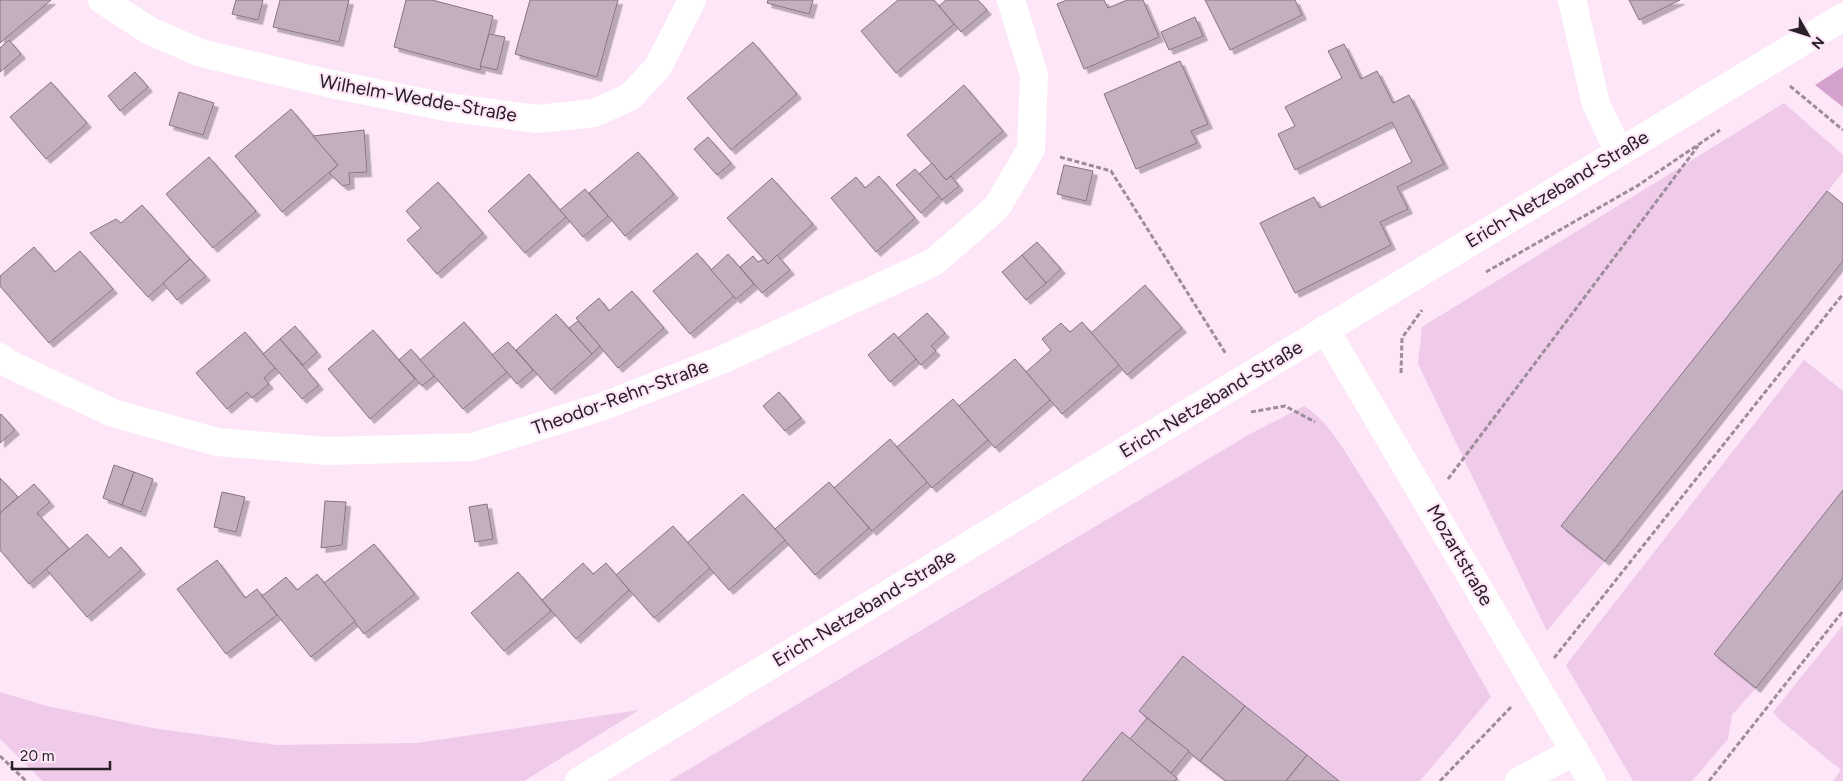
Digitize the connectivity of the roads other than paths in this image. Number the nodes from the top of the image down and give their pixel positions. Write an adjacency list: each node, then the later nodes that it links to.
1 (102, 0): 2 (street, Wilhelm-Wedde-Straße)
2 (692, 0)
3 (1011, 0): 8 (street, Theodor-Rehn-Straße)
4 (1572, 0): 6 (street)
5 (1843, 17): 6 (street, Erich-Netzeband-Straße)
6 (1619, 152): 7 (street, Erich-Netzeband-Straße)
7 (1325, 329): 9 (street, Mozartstraße); 10 (street, Erich-Netzeband-Straße)
8 (0, 357)
9 (1575, 751): 11 (street); 12 (street, Mozartstraße)
10 (579, 781)
11 (1519, 781)
12 (1592, 781)

